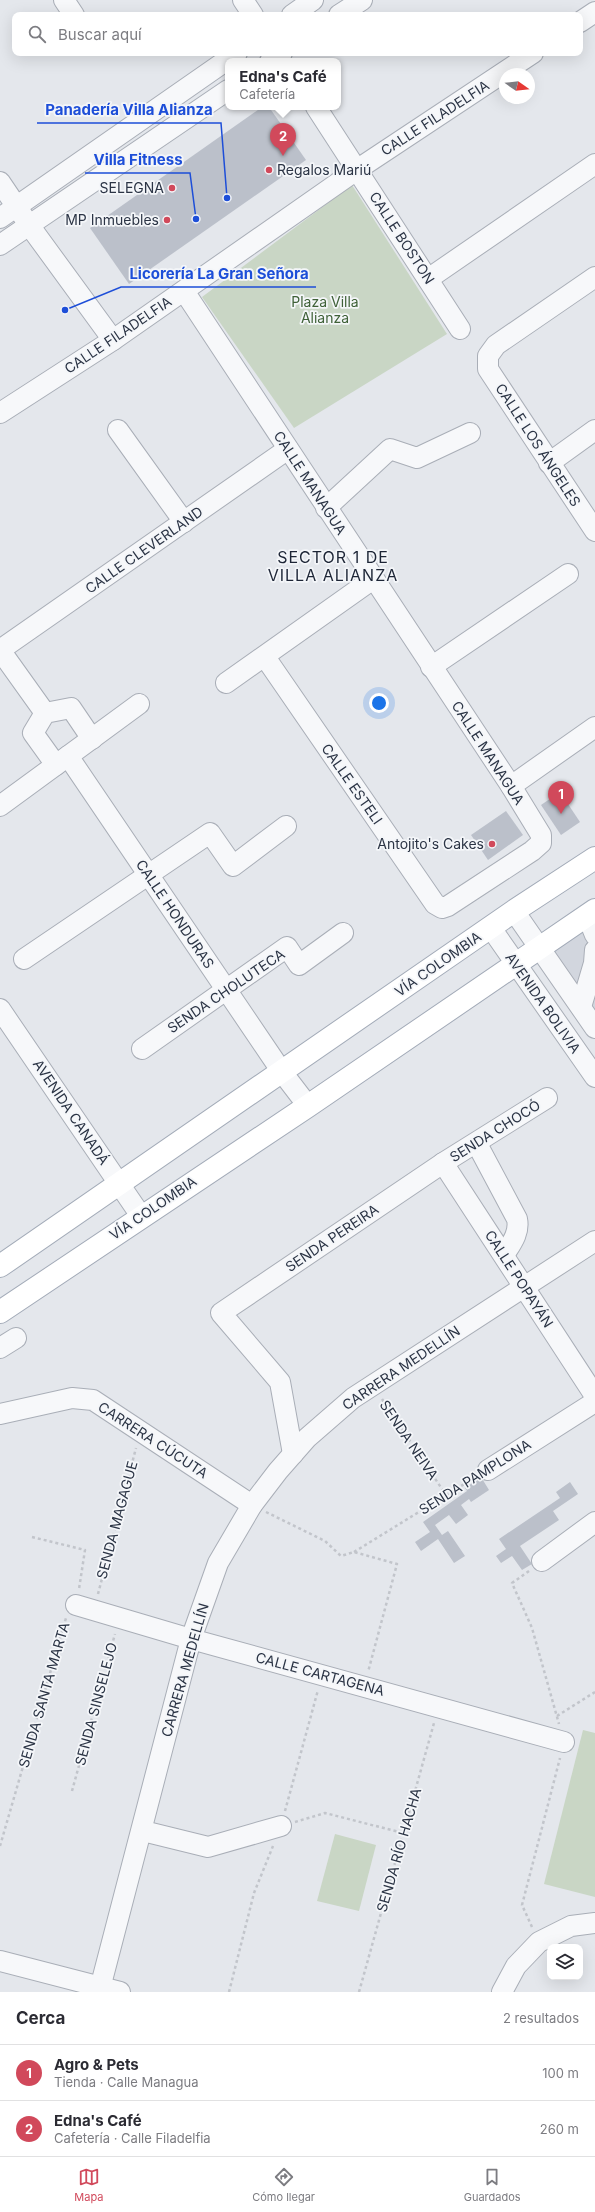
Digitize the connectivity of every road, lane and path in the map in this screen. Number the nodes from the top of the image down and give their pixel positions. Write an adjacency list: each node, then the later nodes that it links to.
1 (64, 0): 5 (street)
2 (243, 0): 6 (street)
3 (313, 0): 7 (street)
4 (362, 0): 8 (street)
5 (72, 12)
6 (251, 12)
7 (296, 12)
8 (344, 12)
9 (595, 12): 10 (street)
10 (583, 20)
11 (528, 56): 16 (street, CALLE FILADELFIA)
12 (225, 62): 18 (street)
13 (225, 92): 20 (street)
14 (318, 110): 16 (street, CALLE BOSTON)
15 (595, 164): 23 (street)
16 (358, 169): 23 (street, CALLE BOSTON); 24 (street, CALLE FILADELFIA)
17 (0, 182): 18 (street)
18 (16, 206): 19 (street); 20 (street)
19 (0, 218)
20 (29, 225): 21 (street); 26 (street)
21 (0, 245)
22 (595, 278): 32 (street, CALLE LOS ÁNGELES)
23 (428, 279): 25 (street, CALLE BOSTON)
24 (184, 291): 26 (street, CALLE FILADELFIA); 31 (street, CALLE MANAGUA)
25 (460, 329)
26 (113, 340): 27 (street, CALLE FILADELFIA)
27 (0, 413)
28 (118, 430): 34 (street)
29 (595, 430): 32 (street)
30 (470, 433): 33 (street)
31 (288, 449): 33 (street, CALLE MANAGUA); 34 (street, CALLE CLEVERLAND)
32 (549, 463): 35 (street, CALLE LOS ÁNGELES)
33 (326, 508): 37 (street, CALLE MANAGUA)
34 (184, 522): 38 (street, CALLE CLEVERLAND)
35 (595, 530)
36 (568, 574): 40 (street)
37 (366, 583): 39 (street); 40 (street, CALLE MANAGUA)
38 (0, 650): 43 (street)
39 (265, 657): 41 (street); 50 (street, CALLE ESTELI)
40 (431, 667): 47 (street, CALLE MANAGUA)
41 (226, 683)
42 (139, 704): 45 (street)
43 (45, 713): 45 (street); 46 (street, CALLE HONDURAS)
44 (595, 727): 47 (street)
45 (92, 738): 46 (street)
46 (62, 760): 48 (street); 52 (street, CALLE HONDURAS)
47 (511, 786): 50 (street, CALLE MANAGUA)
48 (0, 806)
49 (286, 826): 52 (street)
50 (541, 835)
51 (593, 863): 53 (main road, VÍA COLOMBIA)
52 (149, 874): 59 (street); 61 (street, CALLE HONDURAS)
53 (514, 911): 55 (main road, VÍA COLOMBIA); 57 (street, AVENIDA BOLIVIA)
54 (592, 920): 57 (main road, VÍA COLOMBIA)
55 (491, 928): 60 (street, AVENIDA BOLIVIA); 66 (main road, VÍA COLOMBIA)
56 (343, 933): 61 (street, SENDA CHOLUTECA)
57 (539, 946): 60 (main road, VÍA COLOMBIA); 62 (street, AVENIDA BOLIVIA)
58 (595, 950): 62 (street)
59 (24, 959)
60 (516, 964): 67 (street, AVENIDA BOLIVIA); 69 (main road, VÍA COLOMBIA)
61 (226, 989): 65 (street, SENDA CHOLUTECA); 66 (street, CALLE HONDURAS)
62 (581, 1007): 64 (street, AVENIDA BOLIVIA)
63 (0, 1009): 72 (street, AVENIDA CANADÁ)
64 (595, 1028)
65 (142, 1049)
66 (282, 1072): 69 (street); 72 (main road, VÍA COLOMBIA)
67 (595, 1077)
68 (547, 1098): 70 (street, SENDA CHOCÓ)
69 (308, 1106): 73 (main road, VÍA COLOMBIA)
70 (477, 1144): 71 (street, SENDA CHOCÓ); 75 (street)
71 (443, 1163): 75 (street, CALLE POPAYÁN); 84 (street, SENDA PEREIRA)
72 (120, 1183): 73 (street, AVENIDA CANADÁ); 76 (main road, VÍA COLOMBIA)
73 (141, 1216): 78 (main road, VÍA COLOMBIA)
74 (595, 1242): 77 (street, CARRERA MEDELLÍN)
75 (504, 1255): 77 (street, CALLE POPAYÁN)
76 (0, 1266)
77 (526, 1287): 79 (street, CARRERA MEDELLÍN); 80 (street, CALLE POPAYÁN)
78 (0, 1312)
79 (373, 1385): 84 (street, CARRERA MEDELLÍN); 86 (path, SENDA NEIVA)
80 (595, 1396)
81 (595, 1402): 85 (street, SENDA PAMPLONA)
82 (0, 1414): 83 (street, CARRERA CÚCUTA)
83 (141, 1430): 87 (street, CARRERA CÚCUTA); 92 (path, SENDA MAGAGUE)
84 (293, 1454): 87 (street, CARRERA MEDELLÍN)
85 (488, 1470): 86 (path, SENDA PAMPLONA)
86 (446, 1495): 90 (path, SENDA PAMPLONA)
87 (252, 1505): 90 (path); 94 (street, CARRERA MEDELLÍN)
88 (595, 1522): 91 (street)
89 (32, 1537): 92 (path, SENDA SANTA MARTA)
90 (354, 1552): 96 (path)
91 (542, 1561): 99 (path)
92 (85, 1607): 93 (street, CALLE CARTAGENA); 105 (path, SENDA SANTA MARTA)
93 (119, 1617): 94 (street, CALLE CARTAGENA); 101 (path, SENDA SINSELEJO)
94 (191, 1639): 95 (street, CALLE CARTAGENA); 103 (street, CARRERA MEDELLÍN)
95 (323, 1674): 96 (street, CALLE CARTAGENA); 102 (path)
96 (364, 1686): 98 (street, CALLE CARTAGENA)
97 (595, 1692): 99 (path)
98 (439, 1708): 100 (street, CALLE CARTAGENA); 104 (path, SENDA RÍO HACHA)
99 (557, 1716): 100 (path)
100 (564, 1742): 107 (path)
101 (72, 1792)
102 (281, 1826): 103 (street); 104 (path); 111 (path)
103 (143, 1831): 109 (street, CARRERA MEDELLÍN)
104 (403, 1833): 112 (path, SENDA RÍO HACHA)
105 (0, 1846)
106 (595, 1923): 107 (street)
107 (539, 1942): 113 (street)
108 (0, 1961): 109 (street)
109 (100, 1989): 110 (street)
110 (120, 1992)
111 (229, 1992)
112 (359, 1992)
113 (502, 1992)

